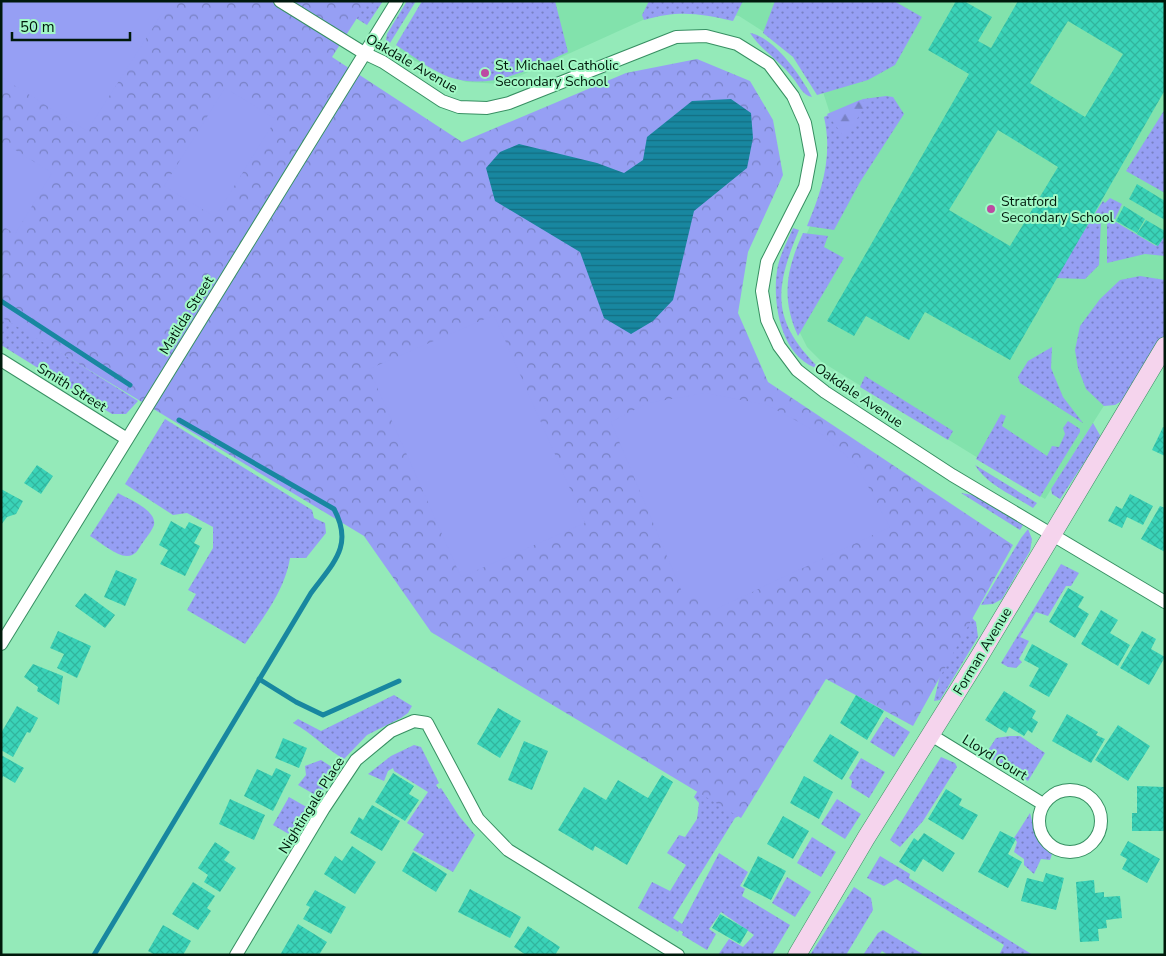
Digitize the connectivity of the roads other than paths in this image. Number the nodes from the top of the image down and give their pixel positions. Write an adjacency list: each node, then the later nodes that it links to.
1 (280, 1): 3 (street, Oakdale Avenue)
2 (396, 1): 3 (street, Matilda Street)
3 (364, 53): 6 (street, Matilda Street); 7 (street, Oakdale Avenue)
4 (1165, 346): 7 (street, Forman Avenue)
5 (1, 360): 6 (street, Smith Street)
6 (127, 439): 9 (street, Matilda Street)
7 (1052, 536): 8 (street, Oakdale Avenue); 10 (street, Forman Avenue)
8 (1165, 602)
9 (1, 644)
10 (931, 735): 11 (street, Lloyd Court); 14 (street, Forman Avenue)
11 (1043, 804): 11 (street)
12 (236, 955): 13 (street, Nightingale Place)
13 (678, 955)
14 (797, 955)

